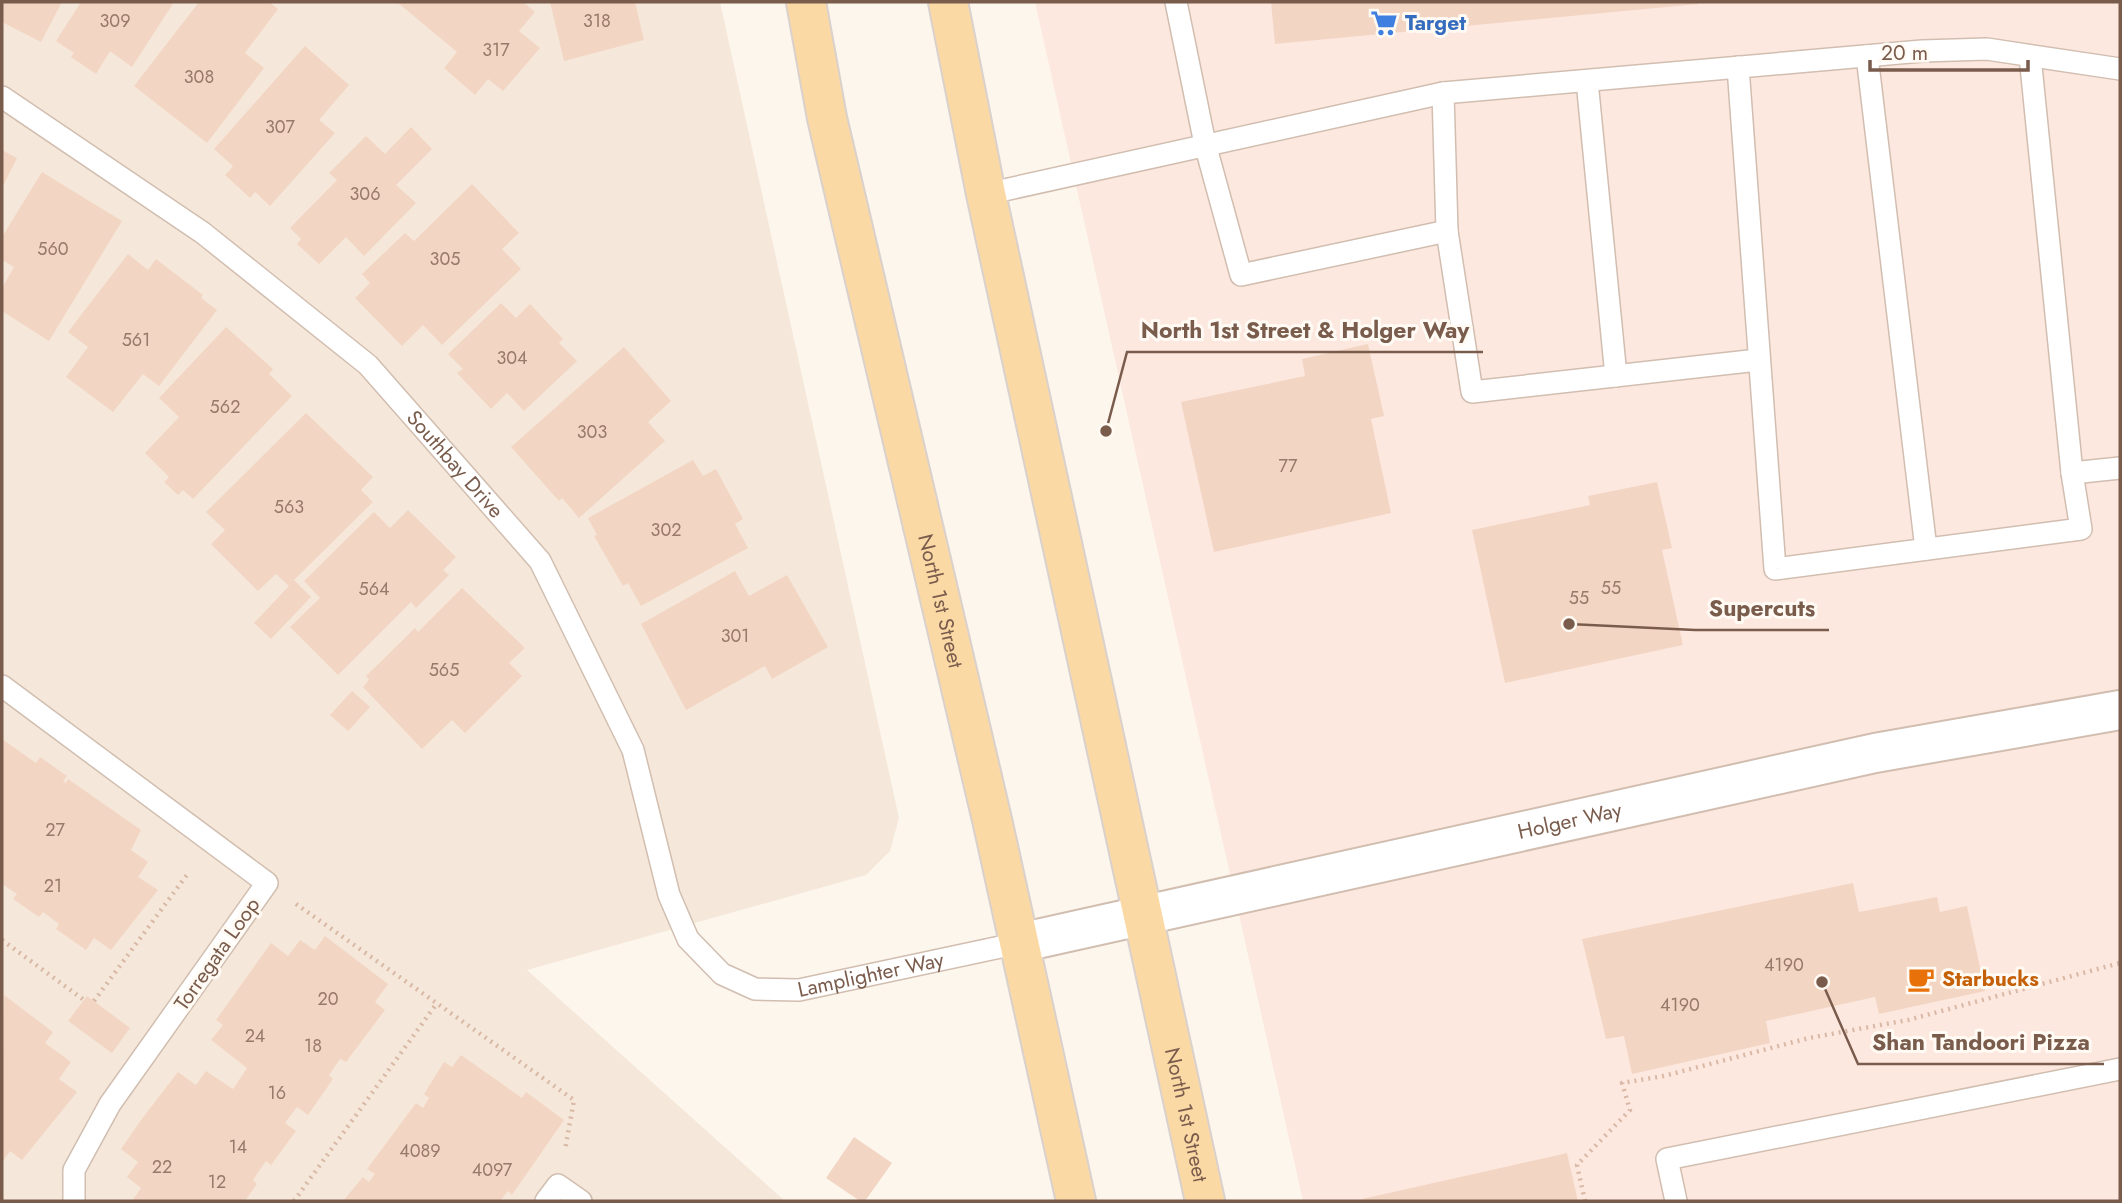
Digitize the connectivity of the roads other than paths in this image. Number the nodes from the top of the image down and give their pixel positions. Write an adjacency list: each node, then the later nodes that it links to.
1 (806, 2): 22 (main road, North 1st Street)
2 (948, 2): 12 (main road, North 1st Street)
3 (1176, 2): 11 (lane)
4 (1867, 56): 5 (lane); 6 (lane); 18 (lane)
5 (2030, 56): 7 (lane); 17 (lane)
6 (1738, 67): 8 (lane); 14 (lane)
7 (2120, 69)
8 (1587, 81): 9 (lane); 15 (lane)
9 (1443, 93): 11 (lane); 13 (lane)
10 (2, 97): 23 (lane, Southbay Drive)
11 (1205, 144): 12 (lane); 13 (lane)
12 (986, 194): 21 (main road, North 1st Street)
13 (1447, 230): 15 (lane)
14 (1758, 360): 15 (lane); 18 (lane)
15 (1616, 376)
16 (2120, 468): 17 (lane)
17 (2072, 473): 18 (lane)
18 (1926, 549)
19 (2, 686): 26 (lane, Torregata Loop)
20 (2120, 710): 21 (street, Holger Way)
21 (1141, 917): 22 (street, Holger Way); 29 (main road, North 1st Street)
22 (1019, 943): 23 (lane, Lamplighter Way); 28 (main road, North 1st Street)
23 (722, 974)
24 (2120, 1069): 30 (lane)
25 (552, 1193): 27 (lane)
26 (74, 1201)
27 (581, 1201)
28 (1076, 1201)
29 (1205, 1201)
30 (1676, 1201)

